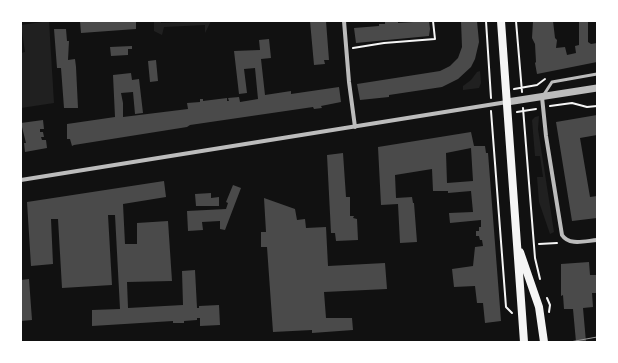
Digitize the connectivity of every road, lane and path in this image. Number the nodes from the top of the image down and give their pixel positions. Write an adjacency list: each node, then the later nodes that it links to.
1 (344, 21): 16 (street)
2 (433, 21): 6 (path)
3 (486, 21): 9 (path)
4 (501, 21): 12 (main road)
5 (516, 21): 7 (path)
6 (352, 49)
7 (520, 73)
8 (597, 74): 11 (lane)
9 (490, 81)
10 (597, 88): 11 (street)
11 (542, 97): 12 (street); 19 (street)
12 (507, 102): 16 (street); 21 (main road)
13 (551, 106): 14 (path)
14 (597, 106)
15 (524, 121): 23 (path)
16 (355, 127): 18 (street)
17 (492, 129): 26 (path)
18 (21, 180)
19 (597, 240)
20 (557, 243): 22 (path)
21 (517, 244): 25 (main road); 26 (main road)
22 (539, 244)
23 (540, 281)
24 (544, 293): 25 (path)
25 (541, 321): 28 (main road)
26 (522, 324): 27 (main road)
27 (524, 342)
28 (544, 342)

